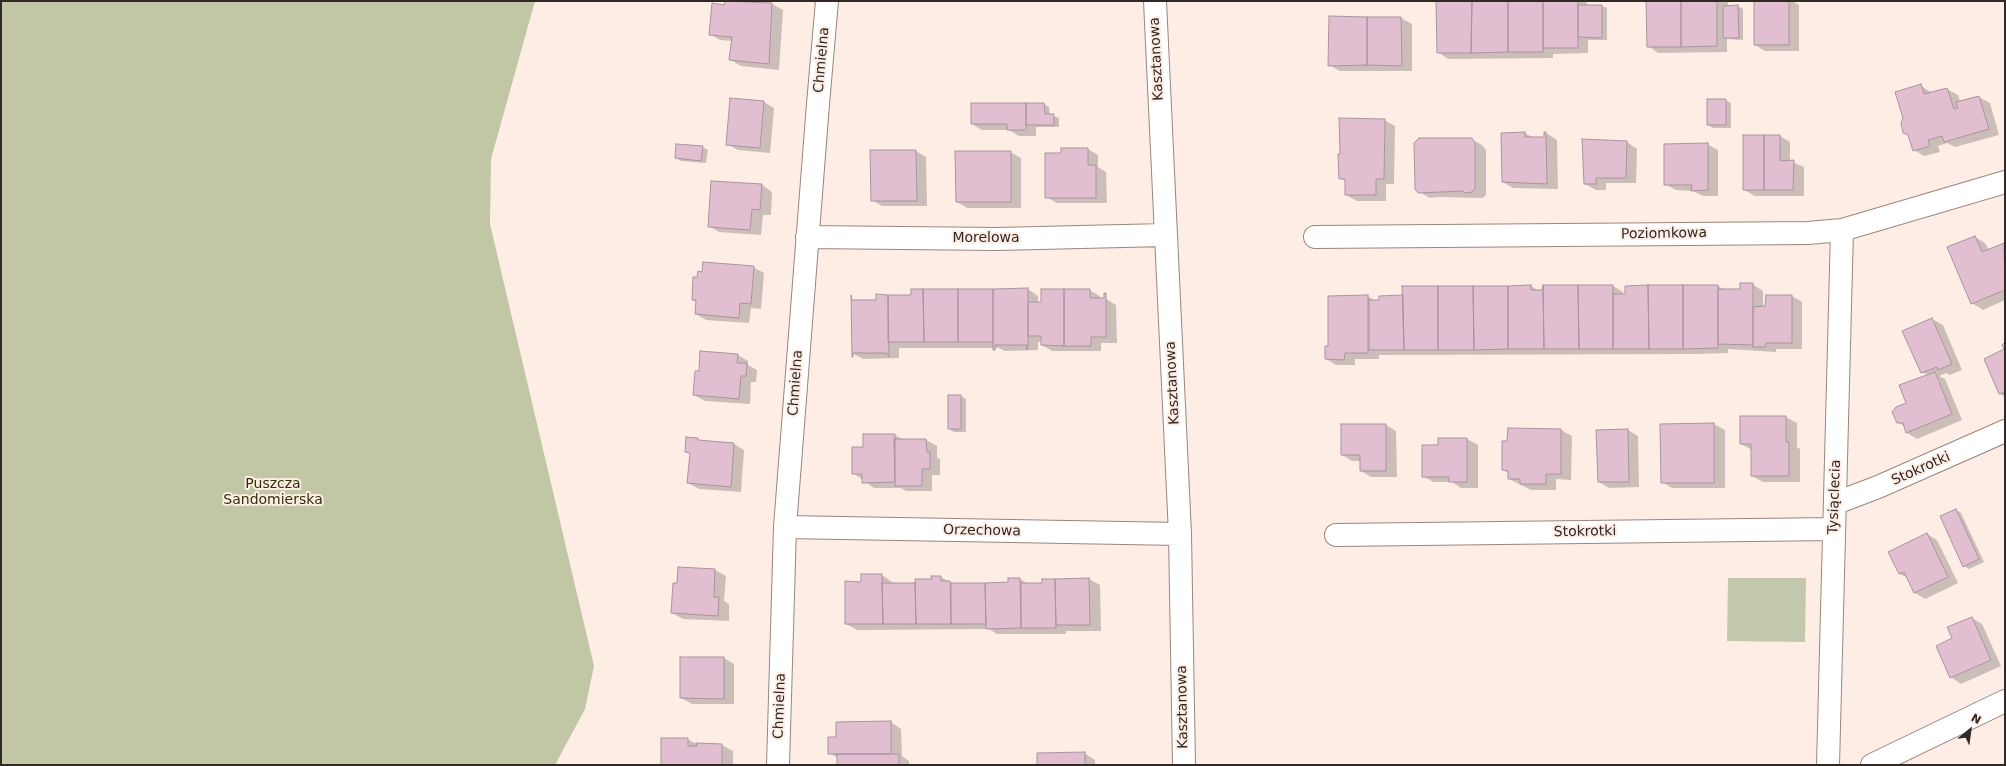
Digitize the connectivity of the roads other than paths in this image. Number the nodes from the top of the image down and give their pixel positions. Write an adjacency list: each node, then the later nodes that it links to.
1 (827, 1): 6 (street, Chmielna)
2 (1155, 1): 5 (street, Kasztanowa)
3 (2005, 182): 4 (street, Poziomkowa)
4 (1842, 230): 7 (street, Poziomkowa); 9 (street, Tysiąclecia)
5 (1165, 235): 6 (street, Morelowa); 12 (street, Kasztanowa)
6 (808, 237): 10 (street, Chmielna)
7 (1315, 237)
8 (2005, 431): 9 (street, Stokrotki)
9 (1836, 503): 11 (street, Tysiąclecia)
10 (785, 527): 12 (street, Orzechowa); 16 (street, Chmielna)
11 (1834, 529): 13 (street, Stokrotki); 18 (street, Tysiąclecia)
12 (1180, 534): 17 (street, Kasztanowa)
13 (1336, 535)
14 (2005, 701): 15 (street)
15 (1898, 759): 19 (street)
16 (778, 765)
17 (1184, 765)
18 (1828, 765)
19 (1872, 765)

